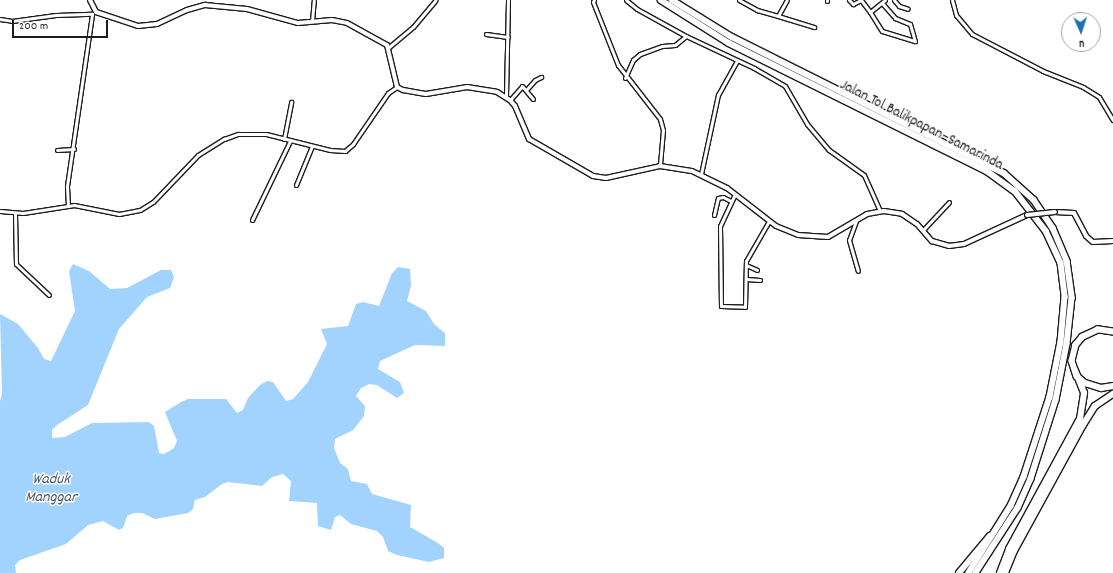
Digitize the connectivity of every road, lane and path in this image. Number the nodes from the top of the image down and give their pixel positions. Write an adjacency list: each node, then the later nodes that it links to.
1 (90, 0): 19 (street)
2 (314, 0): 22 (street)
3 (436, 0): 27 (street)
4 (508, 0): 26 (street)
5 (594, 0): 30 (street)
6 (626, 0): 25 (street)
7 (661, 0): 69 (highway, Jalan Tol Balikpapan–Samarinda)
8 (672, 0): 72 (highway, Jalan Tol Balikpapan–Samarinda)
9 (739, 0): 20 (street)
10 (787, 0): 20 (street)
11 (848, 0): 12 (street)
12 (861, 0): 18 (street)
13 (885, 0): 16 (street)
14 (894, 0): 17 (street)
15 (952, 0): 37 (street)
16 (882, 3): 18 (street); 18 (street)
17 (908, 9)
18 (870, 12)
19 (94, 13): 21 (street); 22 (street); 41 (street)
20 (778, 16): 23 (street)
21 (0, 18)
22 (312, 21): 27 (street)
23 (814, 27)
24 (486, 34): 26 (street)
25 (686, 36): 28 (street); 30 (street)
26 (508, 37): 33 (street)
27 (389, 47): 31 (street)
28 (737, 61): 44 (street); 51 (street)
29 (541, 77): 32 (street)
30 (625, 78): 43 (street)
31 (397, 87): 33 (street); 40 (street)
32 (527, 89): 34 (street); 35 (street)
33 (506, 96): 35 (street)
34 (533, 99)
35 (510, 100): 43 (street)
36 (291, 102): 38 (street)
37 (1113, 120)
38 (284, 139): 39 (street); 49 (street)
39 (290, 141): 40 (street); 54 (street)
40 (312, 146): 45 (street)
41 (74, 149): 42 (street); 49 (street)
42 (56, 150)
43 (660, 166): 44 (street)
44 (701, 174): 46 (street)
45 (296, 186)
46 (735, 194): 47 (street); 55 (street)
47 (731, 201): 53 (street); 62 (street)
48 (949, 202): 57 (street)
49 (68, 206): 52 (street)
50 (0, 211): 52 (street)
51 (880, 211): 56 (street); 57 (street)
52 (15, 213): 64 (street)
53 (714, 215)
54 (252, 220)
55 (769, 221): 56 (street); 59 (street)
56 (856, 221): 61 (street)
57 (923, 230): 58 (street, bridge)
58 (1113, 241)
59 (746, 265): 60 (street); 62 (street)
60 (757, 270)
61 (858, 271)
62 (746, 279): 63 (street)
63 (760, 280)
64 (49, 295)
65 (1113, 332): 66 (highway)
66 (1075, 371): 67 (highway); 73 (highway)
67 (1113, 386)
68 (1113, 394): 74 (highway)
69 (1011, 506): 70 (highway); 71 (highway, Jalan Tol Balikpapan–Samarinda)
70 (959, 573)
71 (969, 573)
72 (976, 573)
73 (1000, 573)
74 (1005, 573)

